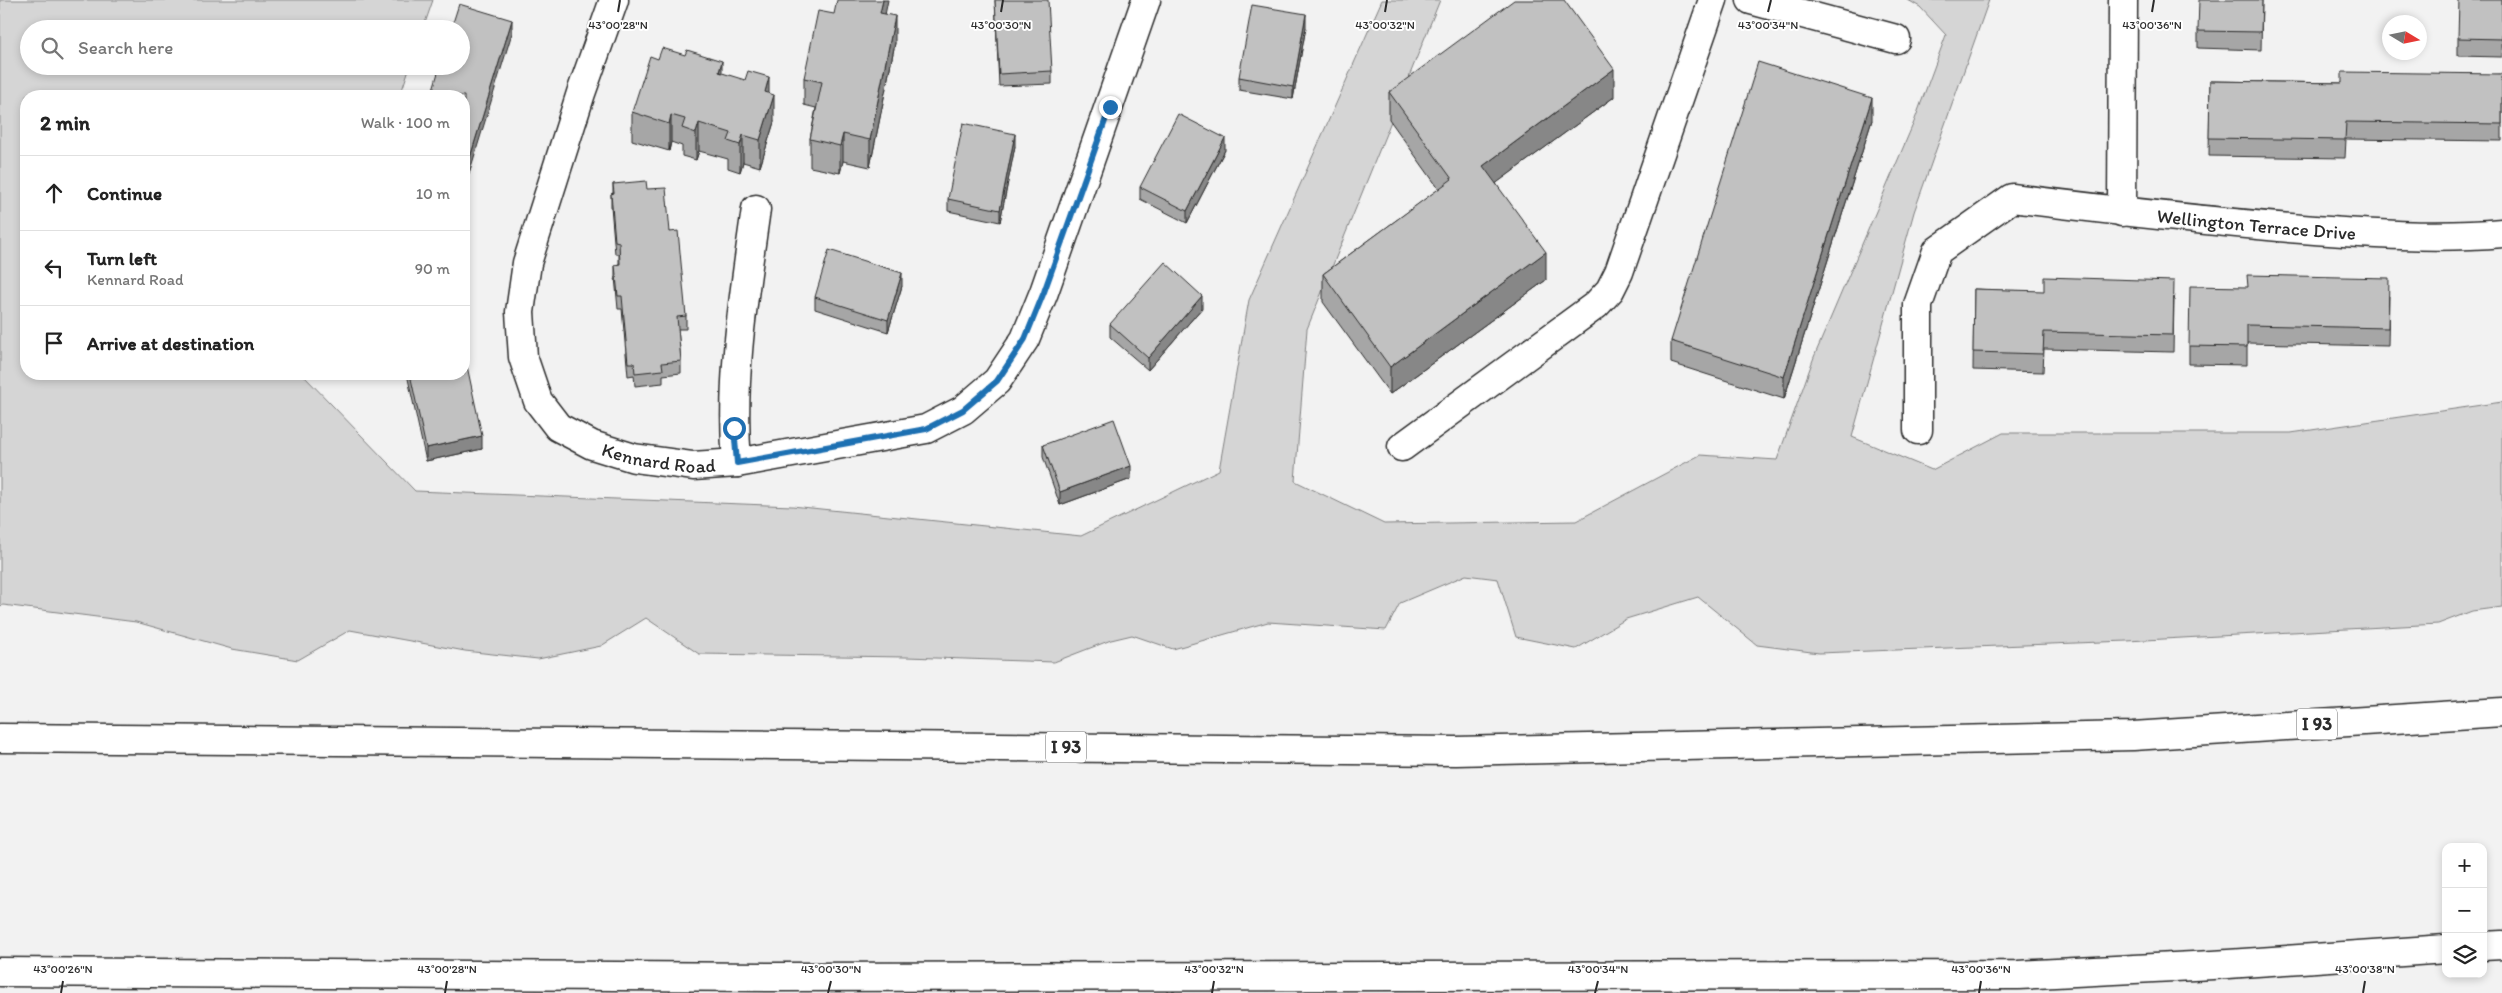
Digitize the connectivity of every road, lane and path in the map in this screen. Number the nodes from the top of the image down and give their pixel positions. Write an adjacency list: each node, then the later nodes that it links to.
1 (614, 0): 12 (main road, Kennard Road)
2 (1146, 0): 12 (main road, Kennard Road)
3 (1713, 0): 11 (main road)
4 (1751, 0): 6 (main road)
5 (2123, 0): 8 (main road)
6 (1896, 39)
7 (756, 209): 12 (main road)
8 (2122, 212): 9 (main road, Wellington Terrace Drive); 10 (main road, Wellington Terrace Drive)
9 (2502, 233)
10 (1918, 430)
11 (1402, 447)
12 (737, 463)
13 (2502, 712): 14 (main road, I 93)
14 (0, 738)
15 (2502, 944): 16 (main road)
16 (2487, 946)
17 (2442, 949): 18 (main road)
18 (0, 972)

